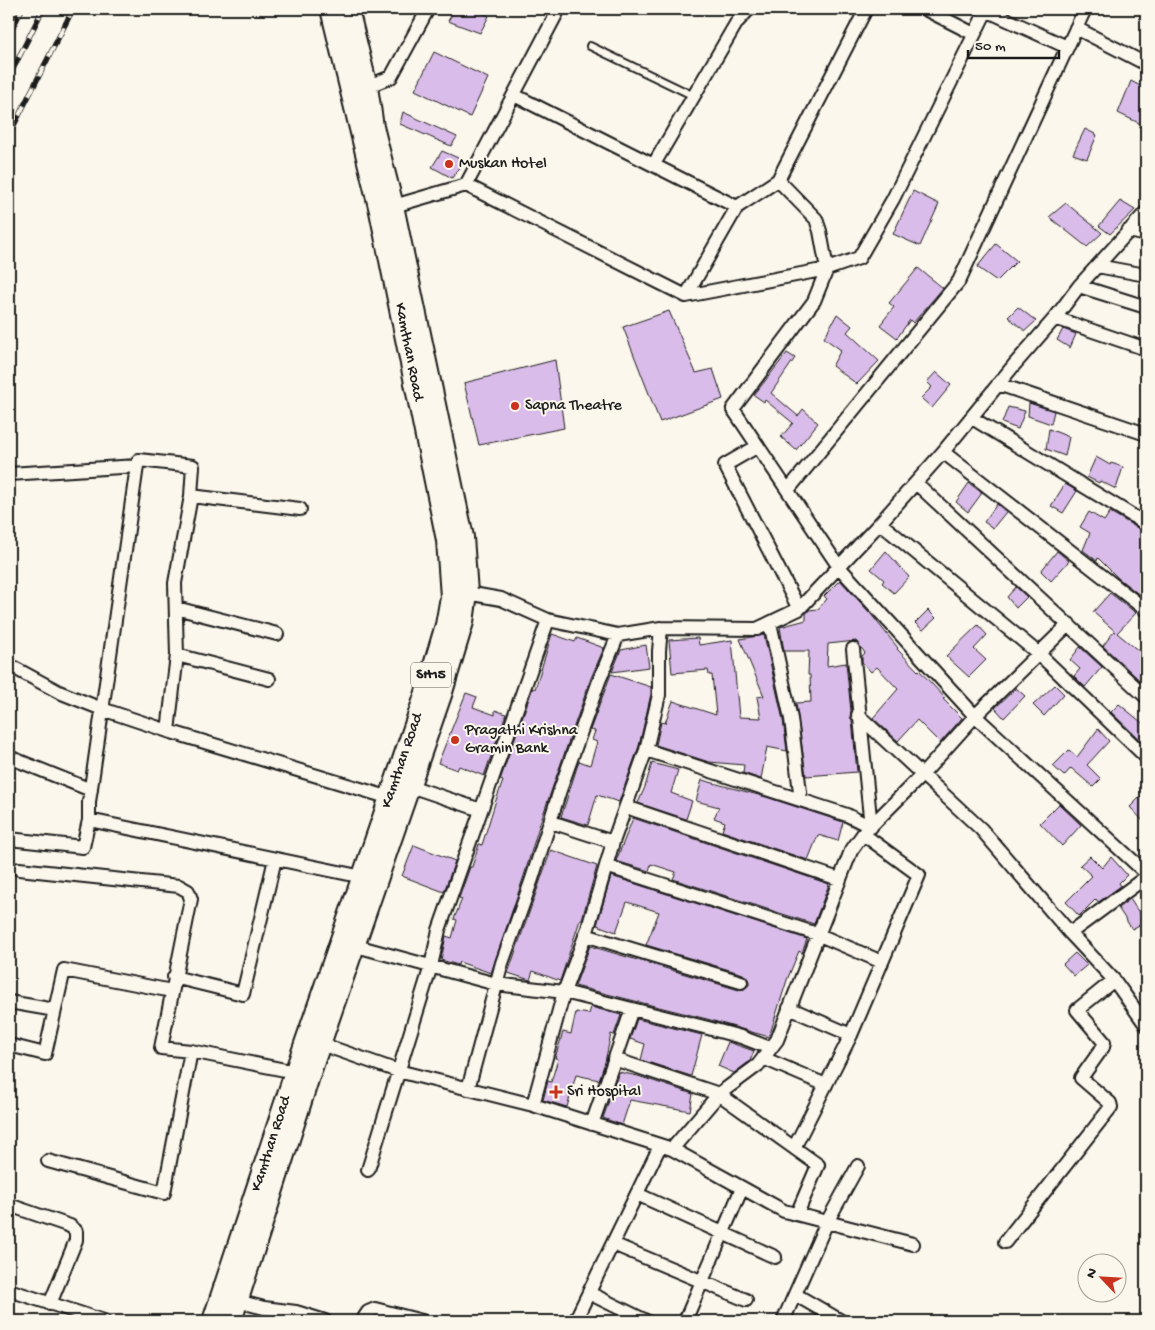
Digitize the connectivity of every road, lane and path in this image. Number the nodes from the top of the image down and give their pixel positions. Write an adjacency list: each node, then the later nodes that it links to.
1 (331, 9): 15 (main road, Kamthan Road / SH15)
2 (348, 9): 15 (main road, Kamthan Road / SH15)
3 (428, 9): 15 (street)
4 (559, 9): 16 (street)
5 (749, 9): 17 (street)
6 (866, 9): 19 (street)
7 (925, 9): 11 (street)
8 (987, 9): 11 (street); 13 (street)
9 (1085, 9): 10 (street)
10 (1076, 28): 13 (street); 14 (street)
11 (974, 34): 27 (street)
12 (590, 46): 17 (lane)
13 (1067, 47): 42 (street)
14 (1146, 64)
15 (359, 90): 22 (main road, Kamthan Road / SH15)
16 (514, 94): 18 (street); 20 (street)
17 (694, 96): 18 (street)
18 (654, 164): 21 (street)
19 (778, 180): 21 (street); 27 (street)
20 (466, 185): 22 (street); 30 (street)
21 (737, 207): 30 (street)
22 (387, 208): 48 (main road, Kamthan Road / SH15)
23 (1146, 212): 24 (street)
24 (1128, 231): 25 (street); 26 (street)
25 (1146, 235)
26 (1097, 266): 28 (street); 29 (street)
27 (827, 269): 30 (street); 37 (street)
28 (1146, 276)
29 (1079, 286): 31 (street); 32 (street)
30 (686, 296)
31 (1146, 307)
32 (1055, 318): 33 (street); 34 (street)
33 (1146, 349)
34 (998, 384): 35 (street); 36 (street)
35 (972, 418): 38 (street); 46 (street)
36 (1146, 434)
37 (758, 446): 42 (street); 50 (street)
38 (943, 452): 41 (street); 51 (street)
39 (137, 466): 40 (street); 43 (street); 64 (street)
40 (9, 474)
41 (916, 482): 45 (street); 54 (street)
42 (788, 490): 47 (street)
43 (191, 496): 44 (street); 49 (street)
44 (300, 509)
45 (880, 523): 47 (street); 59 (street)
46 (1146, 524)
47 (839, 567): 50 (street); 66 (street)
48 (459, 595): 52 (street); 73 (main road, Kamthan Road / SH15)
49 (176, 608): 56 (street); 60 (street)
50 (800, 609): 53 (street)
51 (1146, 610)
52 (548, 620): 57 (street); 76 (street)
53 (770, 623): 55 (street); 74 (street)
54 (1070, 624): 59 (street); 63 (street)
55 (661, 628): 57 (street); 68 (street)
56 (277, 634)
57 (618, 635): 78 (street)
58 (853, 649): 65 (street)
59 (1039, 654): 66 (street); 70 (street)
60 (177, 655): 62 (street); 67 (street)
61 (9, 665): 64 (street)
62 (269, 679)
63 (1146, 697)
64 (102, 709): 67 (street); 72 (street)
65 (858, 715): 71 (street); 79 (street)
66 (975, 716): 71 (street); 85 (street)
67 (168, 731): 73 (street)
68 (646, 750): 74 (street); 75 (street)
69 (9, 757): 72 (street)
70 (1146, 757)
71 (922, 775): 79 (street); 89 (street)
72 (91, 790): 77 (street)
73 (401, 795): 76 (street); 86 (main road, Kamthan Road / SH15); 92 (main road, Kamthan Road / SH15)
74 (801, 800): 79 (street)
75 (626, 807): 81 (street); 88 (street)
76 (482, 810): 94 (street)
77 (89, 820): 80 (street); 82 (street)
78 (550, 822): 81 (street); 98 (street)
79 (867, 830): 88 (street); 93 (street)
80 (9, 839)
81 (614, 842): 83 (street)
82 (275, 859): 86 (street); 95 (street)
83 (606, 866): 90 (street); 91 (street)
84 (19, 869): 95 (street)
85 (1146, 873)
86 (363, 877): 92 (main road, Kamthan Road / SH15)
87 (1146, 877): 89 (street)
88 (839, 879): 90 (street)
89 (1070, 933): 96 (street)
90 (817, 934): 93 (street); 102 (street)
91 (585, 935): 97 (street); 100 (street)
92 (348, 943): 94 (street); 107 (main road, Kamthan Road / SH15); 113 (main road, Kamthan Road / SH15)
93 (882, 962): 106 (street)
94 (431, 966): 98 (street); 112 (street)
95 (174, 977): 99 (street)
96 (1114, 980): 105 (street); 130 (street)
97 (741, 982)
98 (496, 984): 100 (street); 115 (street)
99 (172, 991): 104 (street); 109 (street)
100 (564, 992): 103 (street); 117 (street)
101 (9, 1002): 104 (street)
102 (789, 1008): 106 (street); 110 (street)
103 (632, 1009): 110 (street); 111 (street)
104 (55, 1010): 108 (street)
105 (1146, 1025)
106 (851, 1035): 114 (street)
107 (320, 1044): 112 (street); 138 (main road, Kamthan Road / SH15)
108 (9, 1045)
109 (191, 1051): 113 (street); 121 (street)
110 (767, 1053): 114 (street); 116 (street)
111 (614, 1060): 116 (street); 118 (street)
112 (398, 1071): 115 (street); 123 (street)
113 (295, 1072): 138 (main road, Kamthan Road / SH15)
114 (826, 1085): 120 (street)
115 (468, 1089): 117 (street)
116 (719, 1094): 119 (street); 120 (street)
117 (533, 1105): 118 (street)
118 (592, 1124): 119 (street)
119 (666, 1147): 124 (street); 125 (street)
120 (794, 1148): 127 (street)
121 (48, 1160)
122 (858, 1166): 128 (street)
123 (368, 1170)
124 (742, 1188): 127 (street); 129 (street)
125 (637, 1194): 129 (street); 131 (street)
126 (9, 1205): 140 (street)
127 (797, 1214): 128 (street)
128 (827, 1222): 132 (street); 137 (street)
129 (723, 1233): 133 (street); 134 (street)
130 (1005, 1242)
131 (613, 1244): 134 (street); 136 (street)
132 (913, 1244)
133 (776, 1257)
134 (702, 1282): 139 (street); 149 (street)
135 (9, 1290): 140 (street)
136 (589, 1294): 141 (street); 148 (street)
137 (796, 1295): 150 (street); 151 (street)
138 (229, 1299): 143 (main road, Kamthan Road / SH15); 144 (main road, Kamthan Road / SH15); 145 (street)
139 (746, 1300)
140 (50, 1304): 142 (street)
141 (640, 1320)
142 (104, 1321)
143 (213, 1321)
144 (230, 1321)
145 (325, 1321)
146 (362, 1321): 147 (street)
147 (422, 1321)
148 (575, 1321)
149 (686, 1321)
150 (783, 1321)
151 (841, 1321)

